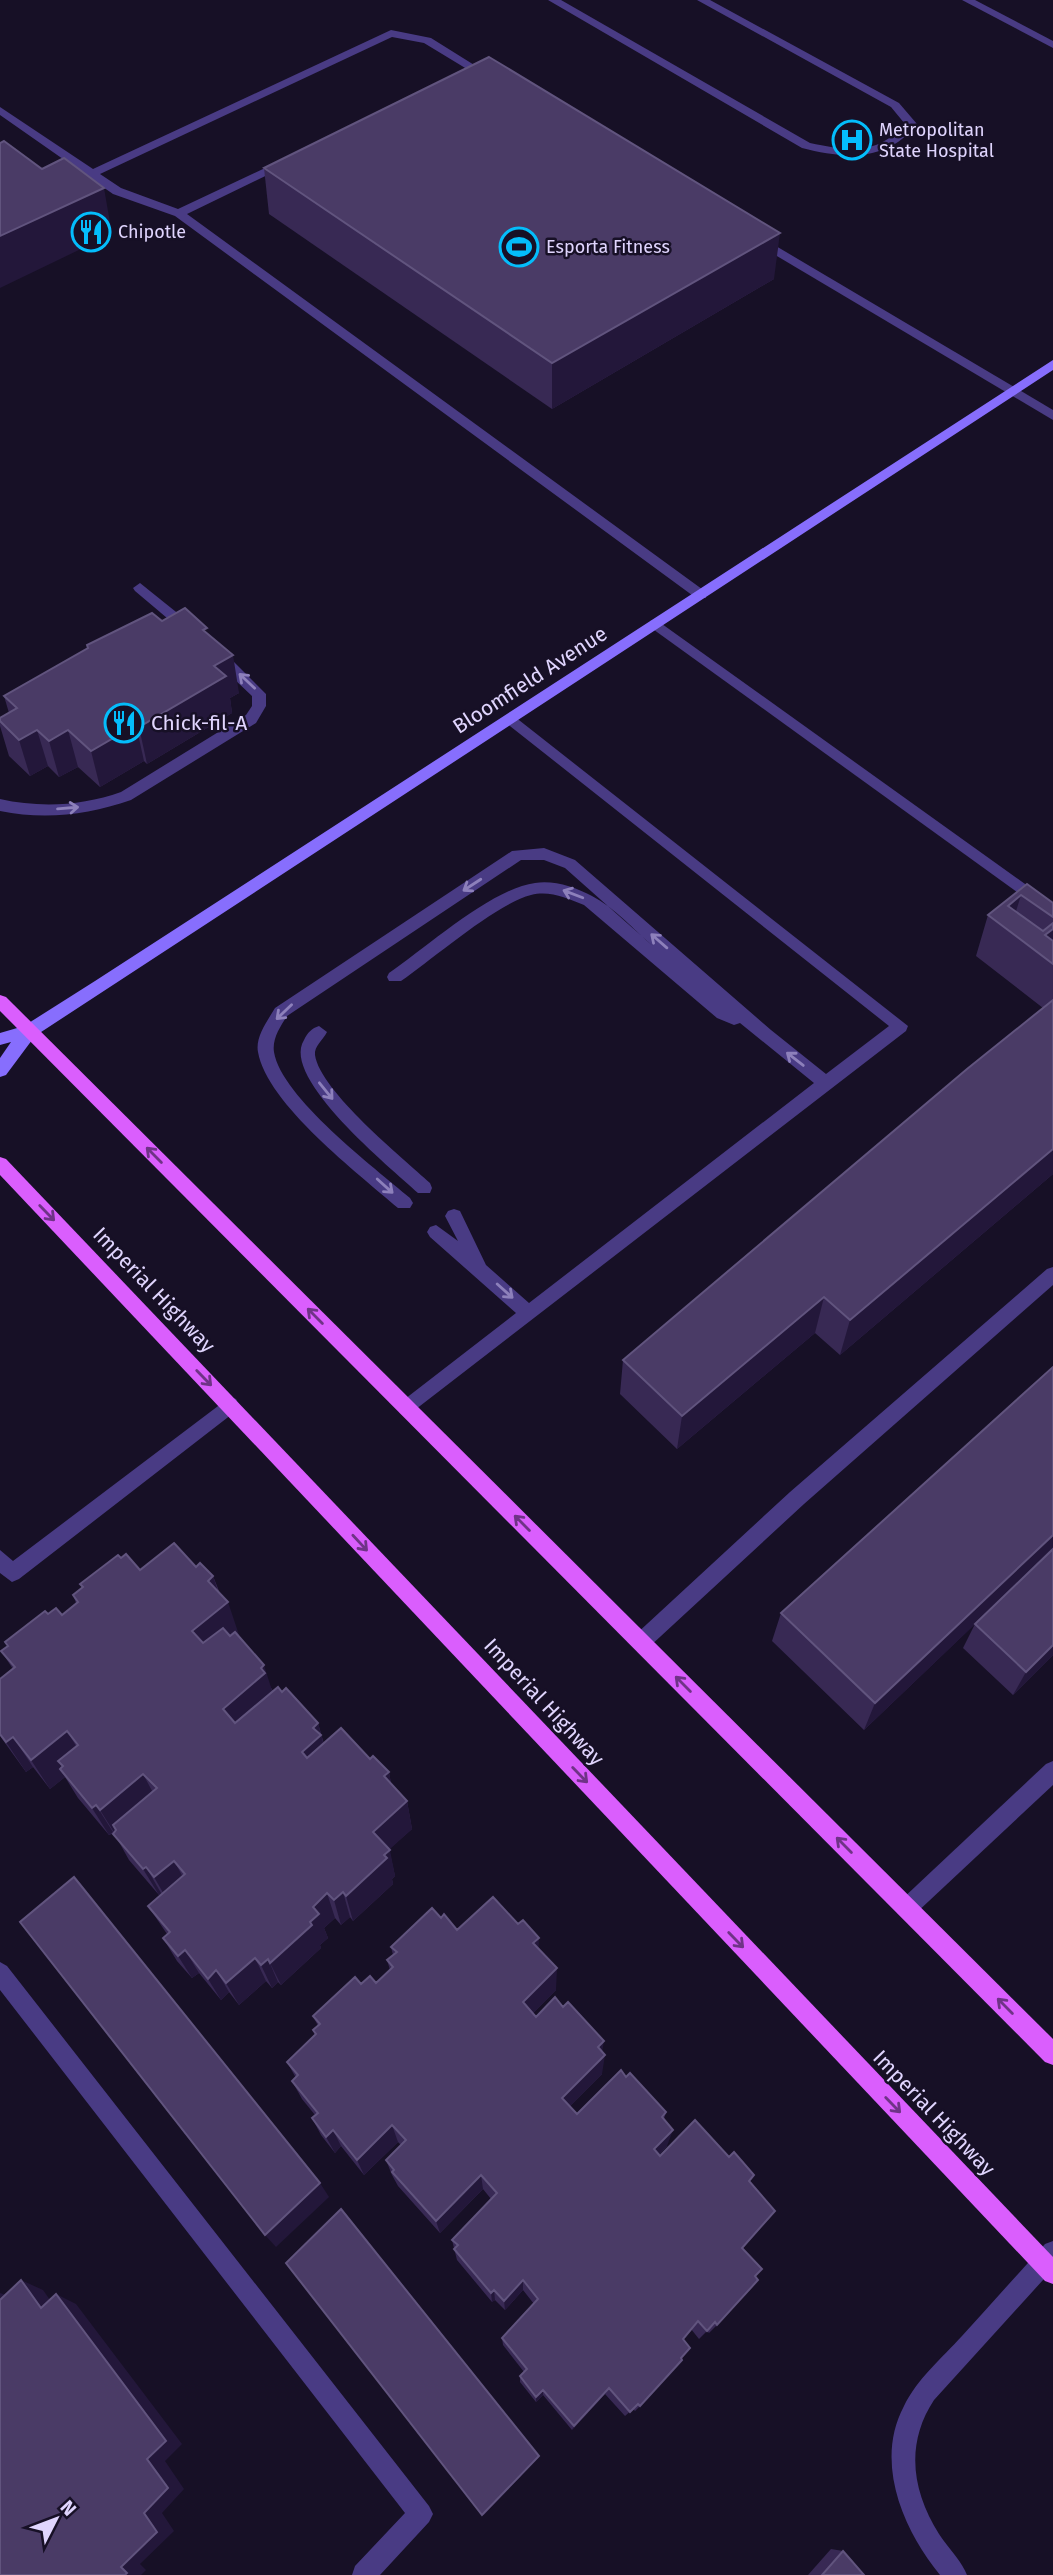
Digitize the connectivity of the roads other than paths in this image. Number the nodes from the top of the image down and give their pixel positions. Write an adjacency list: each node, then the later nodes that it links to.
1 (553, 0): 2 (street)
2 (702, 0)
3 (967, 0): 4 (street)
4 (1053, 45)
5 (476, 70): 6 (street); 7 (street); 10 (street)
6 (464, 76)
7 (500, 84)
8 (0, 110): 10 (street)
9 (290, 160): 11 (street)
10 (91, 174): 11 (street)
11 (178, 213): 17 (street)
12 (749, 234): 14 (street)
13 (1053, 364): 14 (main road, Bloomfield Avenue)
14 (1011, 391): 15 (street); 17 (main road, Bloomfield Avenue)
15 (1053, 416)
16 (140, 588): 20 (street, one-way to 16)
17 (701, 595): 18 (main road, Bloomfield Avenue)
18 (655, 624): 19 (main road, Bloomfield Avenue); 21 (street)
19 (510, 718): 24 (main road, Bloomfield Avenue); 29 (street)
20 (0, 805)
21 (1053, 912)
22 (395, 977): 26 (street, one-way to 22)
23 (0, 1001): 24 (main road)
24 (29, 1031): 27 (main road, Bloomfield Avenue); 28 (main road, Bloomfield Avenue); 39 (main road, one-way to 24)
25 (319, 1032): 31 (street, one-way to 31)
26 (765, 1035): 29 (street, one-way to 26); 32 (street, one-way to 32)
27 (0, 1038)
28 (0, 1070)
29 (825, 1083): 37 (street)
30 (0, 1164): 38 (main road, Imperial Highway, one-way to 38)
31 (424, 1188)
32 (404, 1203)
33 (454, 1216): 35 (street)
34 (436, 1232): 35 (street)
35 (481, 1269): 37 (street, one-way to 37)
36 (1053, 1275): 41 (street)
37 (528, 1312): 39 (street)
38 (230, 1405): 40 (street); 46 (main road, Imperial Highway, one-way to 46)
39 (407, 1408): 41 (main road, one-way to 39)
40 (0, 1559)
41 (641, 1642): 43 (main road, one-way to 41)
42 (1053, 1771): 43 (street)
43 (907, 1908): 45 (main road, one-way to 43)
44 (0, 1973): 47 (street)
45 (1053, 2054)
46 (1049, 2262): 48 (street)
47 (365, 2575)
48 (955, 2575)

